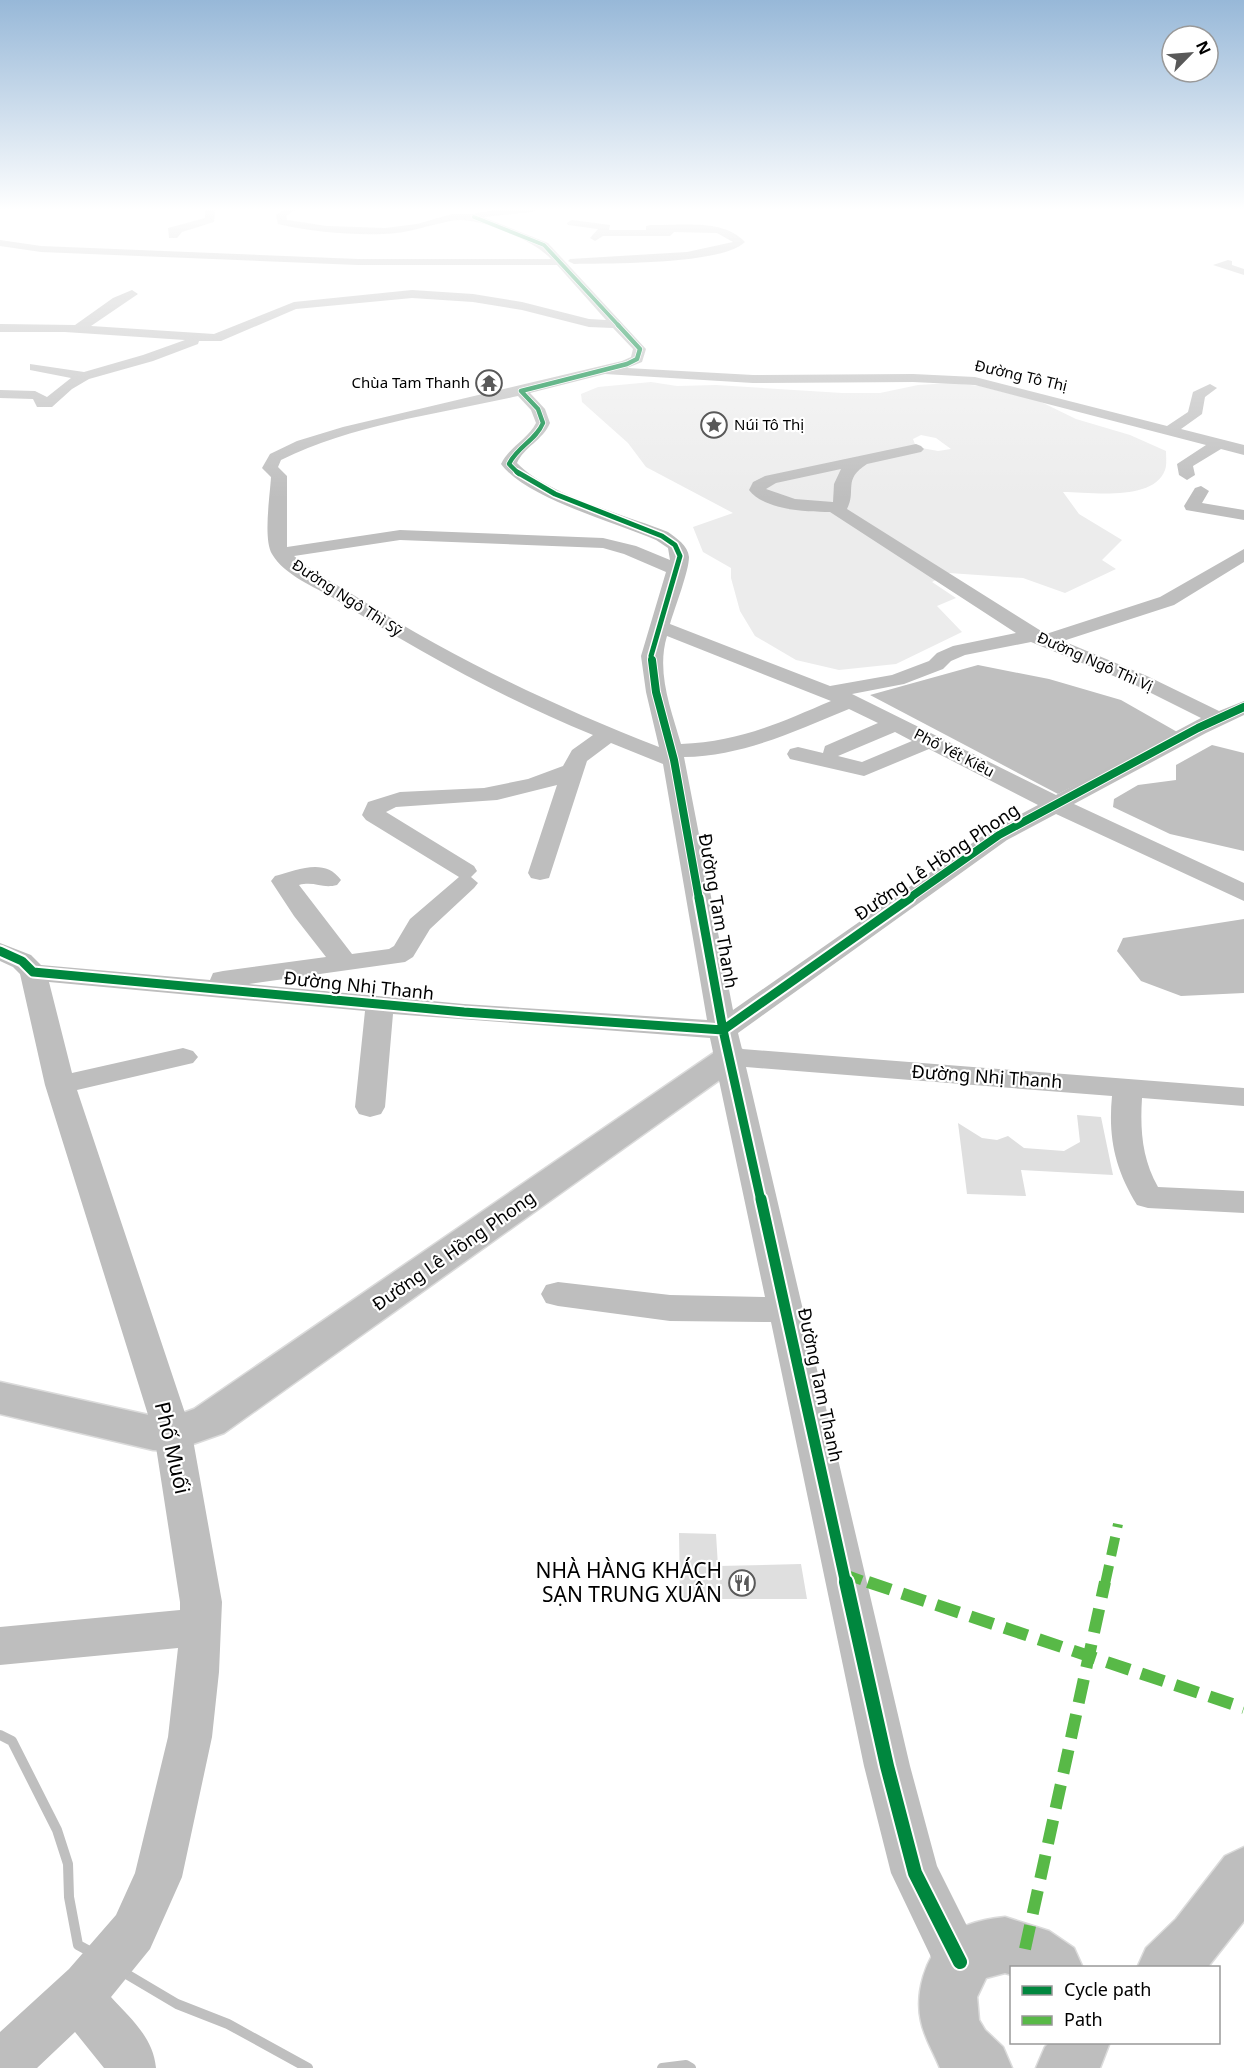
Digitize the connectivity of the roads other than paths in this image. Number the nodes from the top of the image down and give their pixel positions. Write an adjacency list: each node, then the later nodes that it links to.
1 (112, 306): 9 (street)
2 (290, 306): 6 (street)
3 (300, 306): 10 (street)
4 (519, 306): 7 (street)
5 (609, 306): 7 (street)
6 (257, 307)
7 (618, 324): 12 (street)
8 (0, 328): 9 (street)
9 (77, 329): 10 (street)
10 (201, 338): 13 (street)
11 (35, 367): 13 (street)
12 (605, 370): 15 (street); 17 (street, Đường Tô Thị)
13 (84, 375): 16 (street)
14 (1210, 388): 17 (street)
15 (521, 391): 26 (street, Đường Ngô Thì Sỹ); 28 (street)
16 (0, 394)
17 (1170, 430): 18 (street, Đường Tô Thị)
18 (1220, 443): 20 (street, Đường Tô Thị); 22 (street)
19 (916, 449): 21 (street)
20 (1244, 450)
21 (862, 460): 24 (street); 24 (street)
22 (1187, 475)
23 (1201, 491): 25 (street)
24 (833, 507): 30 (street, Đường Ngô Thì Vị)
25 (1244, 515)
26 (280, 553): 28 (street); 36 (street, Đường Ngô Thì Sỹ)
27 (1244, 554): 30 (street)
28 (678, 570): 29 (street, Đường Tam Thanh)
29 (658, 626): 31 (street, Phố Yết Kiêu); 40 (street, Đường Tam Thanh)
30 (1040, 638): 31 (street); 34 (street, Đường Ngô Thì Vị)
31 (830, 692): 32 (street, Phố Yết Kiêu)
32 (850, 701): 35 (street, Phố Yết Kiêu); 40 (street)
33 (1244, 707): 34 (street, Đường Lê Hồng Phong)
34 (1217, 718): 42 (street, Đường Lê Hồng Phong)
35 (895, 724): 37 (street, Phố Yết Kiêu); 38 (street)
36 (607, 735): 40 (street, Đường Ngô Thì Sỹ); 41 (street)
37 (930, 741): 39 (street); 42 (street, Phố Yết Kiêu)
38 (833, 751)
39 (798, 754)
40 (672, 756): 51 (street, Đường Tam Thanh)
41 (573, 770): 43 (street); 47 (street)
42 (1055, 804): 45 (street, Phố Yết Kiêu); 51 (street, Đường Lê Hồng Phong)
43 (540, 873)
44 (328, 880): 47 (street)
45 (1244, 893)
46 (0, 951): 48 (street)
47 (345, 963): 49 (street)
48 (33, 972): 49 (street, Đường Nhị Thanh); 53 (street, Phố Muối)
49 (200, 986): 50 (street, Đường Nhị Thanh)
50 (380, 1005): 51 (street, Đường Nhị Thanh); 56 (street)
51 (727, 1044): 54 (street, Đường Nhị Thanh); 59 (street, Đường Tam Thanh); 61 (main road, Đường Lê Hồng Phong)
52 (183, 1057): 53 (street)
53 (60, 1085): 61 (street, Phố Muối)
54 (1128, 1088): 55 (street, Đường Nhị Thanh); 57 (street)
55 (1244, 1096)
56 (370, 1107)
57 (1244, 1202)
58 (558, 1294): 59 (street)
59 (786, 1310): 65 (street, Đường Tam Thanh)
60 (0, 1398): 61 (main road)
61 (172, 1434): 62 (street, Phố Muối)
62 (200, 1627): 63 (street); 68 (street, Phố Muối)
63 (0, 1646)
64 (1244, 1875): 67 (main road)
65 (960, 1962): 66 (main road); 72 (main road)
66 (1052, 1966)
67 (1168, 1966)
68 (82, 1991): 70 (street); 71 (street)
69 (1080, 2044): 73 (main road)
70 (0, 2067)
71 (130, 2068)
72 (982, 2068)
73 (1066, 2068)

